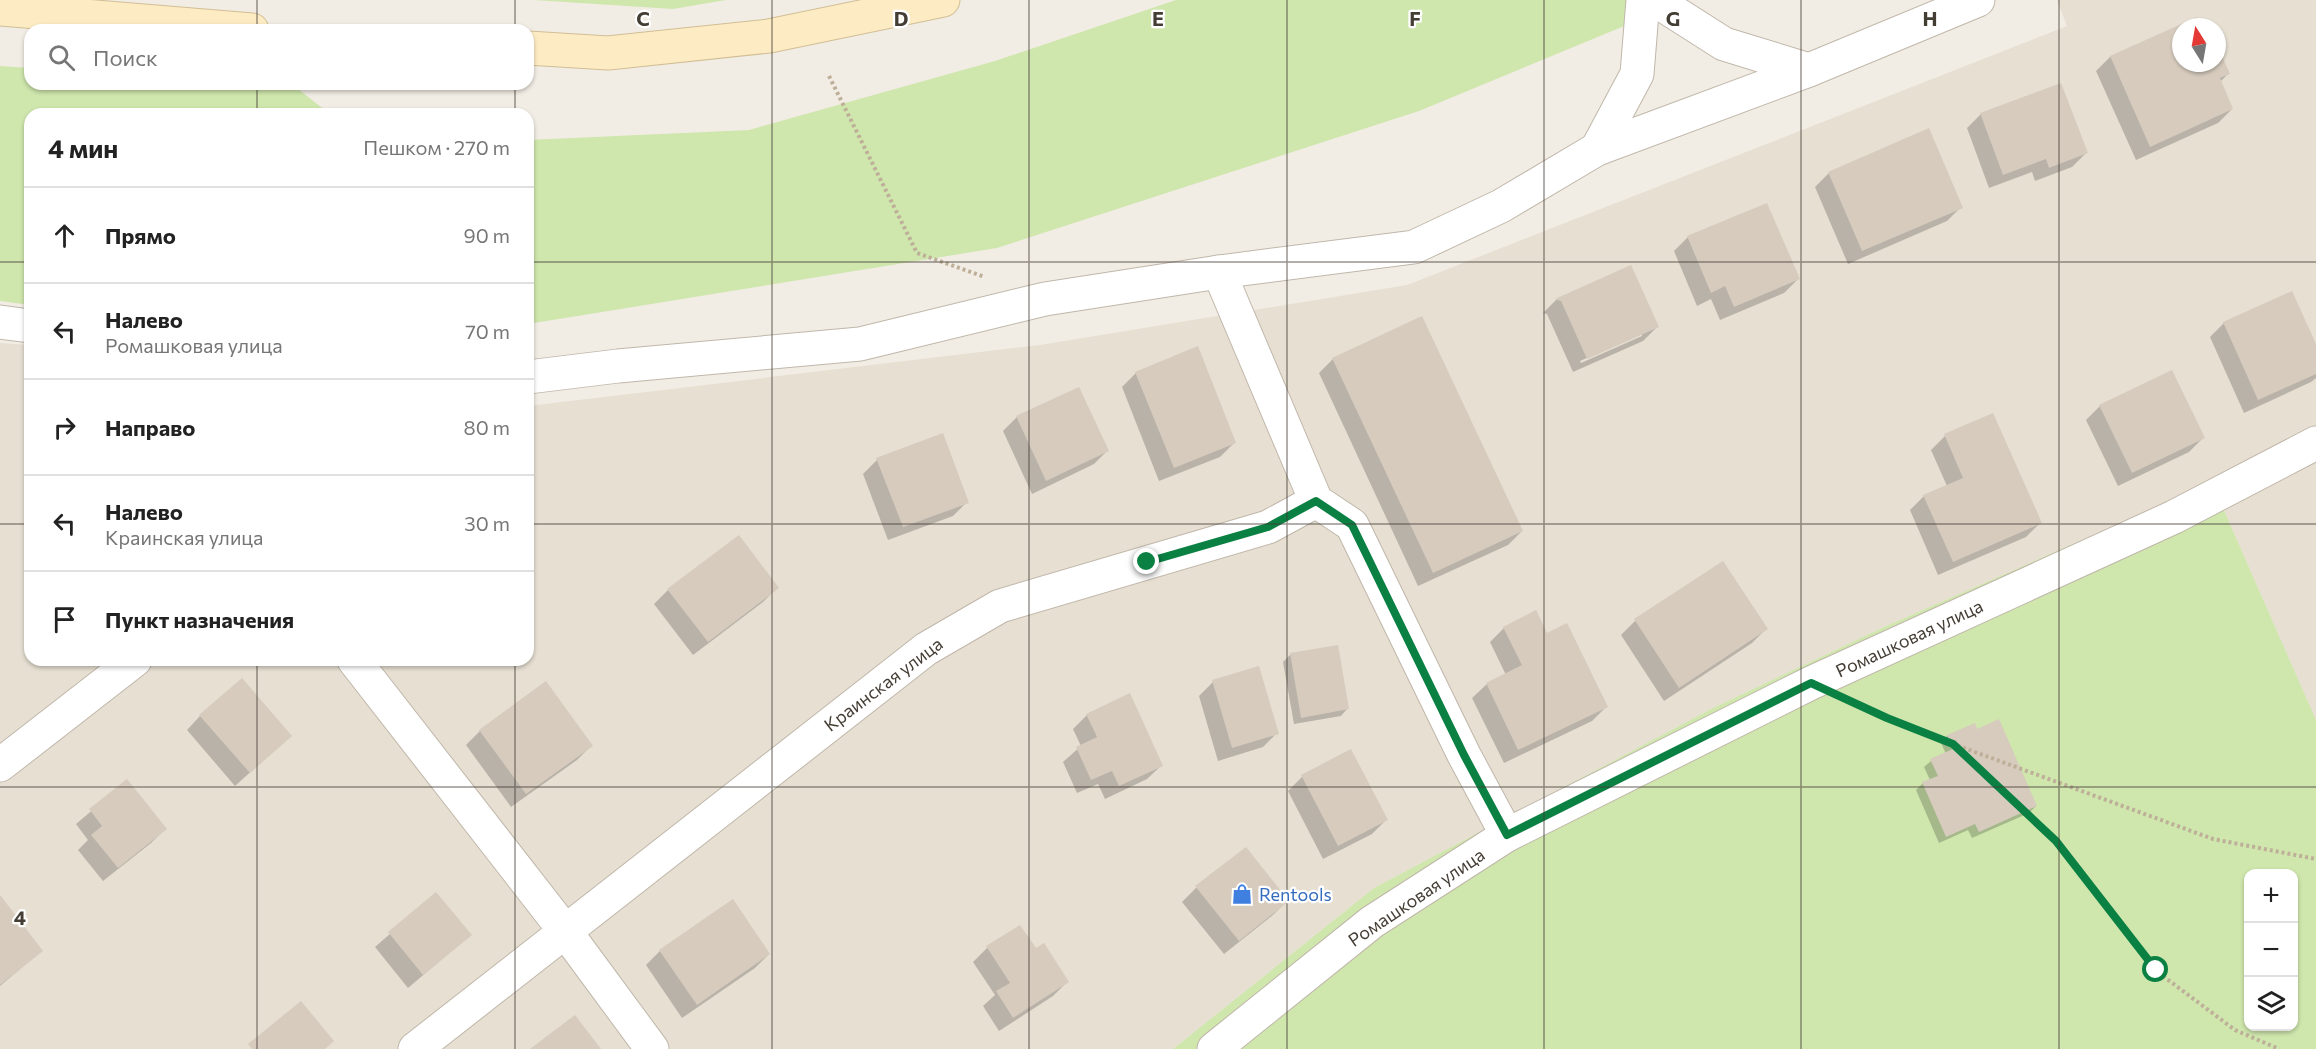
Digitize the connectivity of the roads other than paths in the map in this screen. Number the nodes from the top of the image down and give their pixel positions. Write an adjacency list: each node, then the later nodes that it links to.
1 (943, 0): 7 (main road)
2 (1643, 0): 9 (street)
3 (1655, 0): 8 (street)
4 (1978, 0): 8 (street)
5 (0, 9): 6 (main road)
6 (180, 24)
7 (534, 48)
8 (1809, 70): 9 (street)
9 (1598, 149): 10 (street)
10 (1219, 272): 13 (street); 15 (street)
11 (0, 322): 12 (street)
12 (24, 325)
13 (534, 376)
14 (2316, 443): 19 (street, Ромашковая улица)
15 (1316, 501): 19 (street); 20 (street, Краинская улица)
16 (127, 666): 18 (street)
17 (359, 666): 20 (street)
18 (0, 765)
19 (1507, 835): 23 (street, Ромашковая улица)
20 (565, 931): 21 (street, Краинская улица); 22 (street)
21 (416, 1049)
22 (652, 1049)
23 (1214, 1049)

